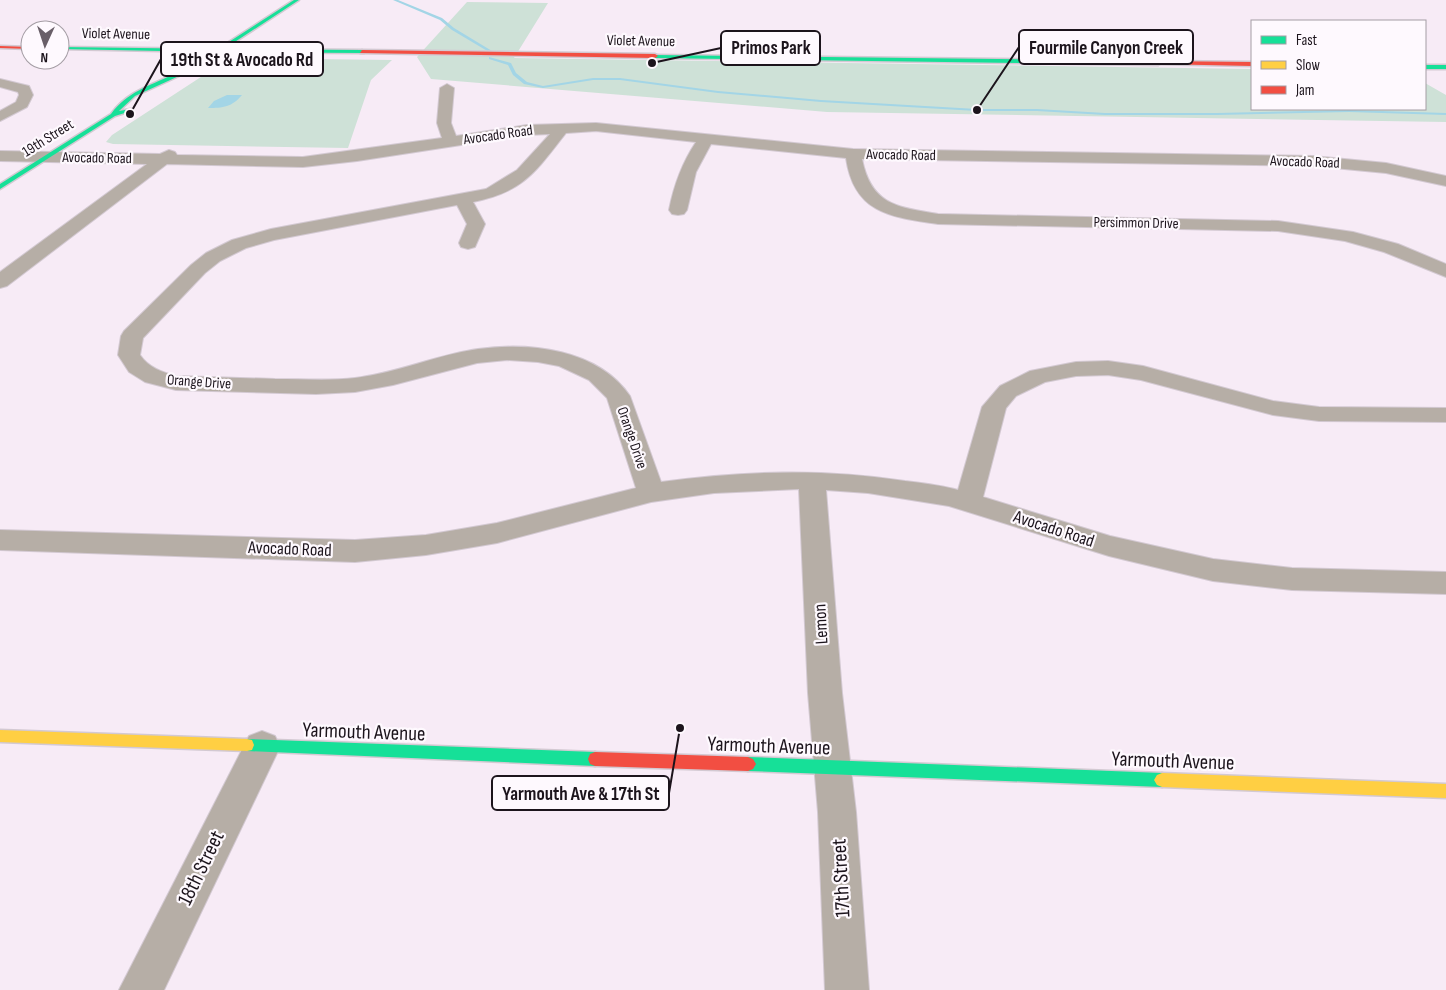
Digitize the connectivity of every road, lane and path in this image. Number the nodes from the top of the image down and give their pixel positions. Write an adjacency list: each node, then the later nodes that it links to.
1 (297, 0): 5 (street, 19th Street)
2 (0, 47): 3 (street)
3 (20, 48)
4 (70, 48): 5 (street, Violet Avenue)
5 (216, 50): 6 (street, Violet Avenue); 16 (street, 19th Street)
6 (1251, 64)
7 (1426, 67): 8 (street)
8 (1446, 67)
9 (0, 83): 11 (street)
10 (447, 88): 14 (street)
11 (0, 117)
12 (563, 127): 13 (street, Avocado Road); 14 (street, Avocado Road); 23 (street, Orange Drive)
13 (707, 138): 17 (street, Avocado Road); 24 (street)
14 (451, 142): 18 (street, Avocado Road)
15 (0, 146): 16 (street, Avocado Road)
16 (62, 147): 18 (street, Avocado Road); 20 (street, 19th Street)
17 (852, 154): 21 (street, Avocado Road); 26 (street, Persimmon Drive)
18 (170, 155): 20 (street, Avocado Road); 27 (street, Avocado Road)
19 (0, 156): 20 (street, Avocado Road)
20 (46, 157): 22 (street, 19th Street)
21 (1446, 180)
22 (0, 187)
23 (463, 199): 25 (street); 30 (street, Orange Drive)
24 (678, 210)
25 (468, 243)
26 (1446, 271)
27 (0, 282)
28 (1446, 415): 31 (street)
29 (812, 480): 30 (street, Avocado Road); 31 (street, Avocado Road); 36 (street, Lemon)
30 (651, 493): 32 (street, Avocado Road)
31 (968, 501): 33 (street, Avocado Road)
32 (0, 540)
33 (1446, 584)
34 (0, 736): 35 (street, Yarmouth Avenue)
35 (262, 747): 36 (street, Yarmouth Avenue); 38 (street, 18th Street)
36 (833, 767): 37 (street, Yarmouth Avenue); 39 (street, 17th Street)
37 (1443, 796)
38 (141, 990)
39 (847, 990)

